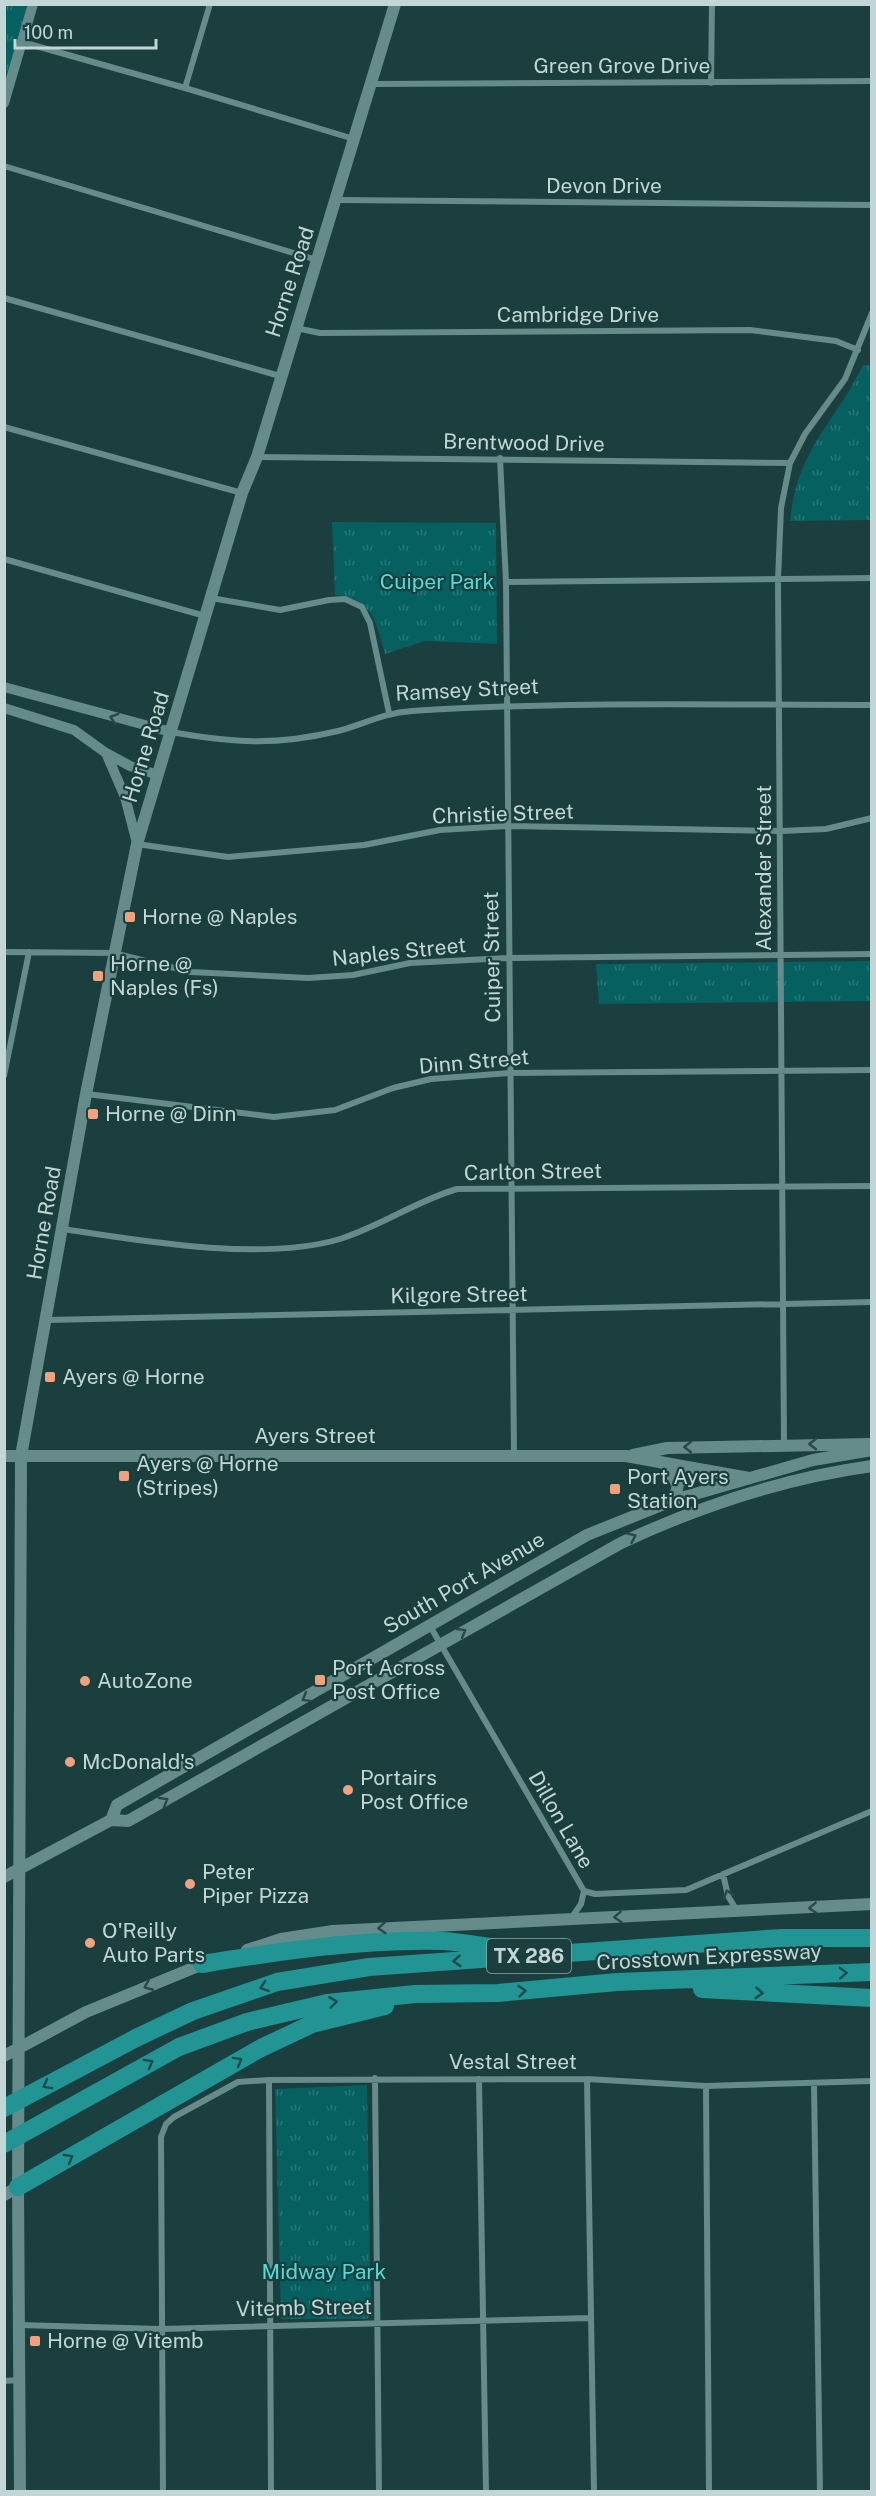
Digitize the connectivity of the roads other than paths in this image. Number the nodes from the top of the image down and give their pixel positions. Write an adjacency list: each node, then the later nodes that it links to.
1 (33, 4): 5 (street)
2 (210, 4): 9 (street)
3 (395, 4): 8 (main road, Horne Road)
4 (712, 4): 7 (street)
5 (22, 42): 9 (street); 10 (street)
6 (872, 81): 7 (street, Green Grove Drive)
7 (711, 83): 8 (street, Green Grove Drive)
8 (373, 84): 11 (main road, Horne Road)
9 (185, 88): 11 (street)
10 (4, 103)
11 (354, 140): 13 (main road, Horne Road)
12 (4, 166): 15 (street)
13 (336, 200): 14 (street, Devon Drive); 15 (main road, Horne Road)
14 (872, 204)
15 (318, 260): 18 (main road, Horne Road)
16 (4, 298): 20 (street)
17 (872, 314): 19 (street, Alexander Street)
18 (295, 328): 19 (street, Cambridge Drive); 20 (main road, Horne Road)
19 (858, 350): 24 (street, Alexander Street)
20 (280, 376): 22 (main road, Horne Road)
21 (4, 427): 25 (street)
22 (257, 457): 23 (street, Brentwood Drive); 25 (main road, Horne Road)
23 (500, 458): 24 (street, Brentwood Drive); 29 (street, Cuiper Street)
24 (790, 463): 28 (street, Alexander Street)
25 (242, 493): 30 (main road, Horne Road)
26 (4, 559): 31 (street)
27 (872, 578): 28 (street)
28 (778, 580): 29 (street); 34 (street, Alexander Street)
29 (506, 582): 33 (street, Cuiper Street)
30 (210, 598): 31 (main road, Horne Road); 37 (street)
31 (205, 616): 38 (main road, Horne Road)
32 (4, 687): 38 (street, Ramsey Street, one-way to 32)
33 (506, 705): 34 (street, Ramsey Street); 37 (street, Ramsey Street); 42 (street, Cuiper Street)
34 (780, 705): 35 (street, Ramsey Street); 43 (street, Alexander Street)
35 (872, 705)
36 (4, 708): 39 (street)
37 (389, 712): 38 (street, Ramsey Street)
38 (171, 732): 40 (main road, Horne Road)
39 (106, 753): 40 (street); 44 (street)
40 (158, 775): 44 (main road, Horne Road)
41 (872, 818): 43 (street, Christie Street)
42 (507, 826): 43 (street, Christie Street); 44 (street, Christie Street); 50 (street, Cuiper Street)
43 (781, 831): 49 (street, Alexander Street)
44 (137, 844): 47 (main road, Horne Road)
45 (4, 952): 46 (street, Naples Street)
46 (28, 952): 47 (street, Naples Street); 54 (street)
47 (113, 953): 50 (street, Naples Street); 55 (main road, Horne Road)
48 (872, 954): 49 (street, Naples Street)
49 (782, 956): 50 (street, Naples Street); 52 (street, Alexander Street)
50 (508, 958): 53 (street, Cuiper Street)
51 (872, 1070): 52 (street, Dinn Street)
52 (782, 1071): 53 (street, Dinn Street); 56 (street, Alexander Street)
53 (510, 1073): 55 (street, Dinn Street); 58 (street, Cuiper Street)
54 (4, 1076)
55 (86, 1094): 59 (main road, Horne Road)
56 (784, 1186): 57 (street, Carlton Street); 58 (street, Carlton Street); 60 (street, Alexander Street)
57 (872, 1186)
58 (511, 1190): 59 (street, Carlton Street); 62 (street, Cuiper Street)
59 (63, 1229): 63 (main road, Horne Road)
60 (783, 1302): 61 (street, Kilgore Street); 62 (street, Kilgore Street); 64 (street, Alexander Street)
61 (872, 1302)
62 (511, 1310): 63 (street, Kilgore Street); 69 (street, Cuiper Street)
63 (46, 1320): 67 (main road, Horne Road)
64 (784, 1444): 65 (main road, Ayers Street, one-way to 64); 70 (main road, Ayers Street, one-way to 70)
65 (872, 1444)
66 (872, 1450): 73 (main road, South Port Avenue)
67 (21, 1455): 68 (main road, Ayers Street); 69 (main road, Ayers Street); 79 (main road, Horne Road)
68 (4, 1456)
69 (514, 1456): 70 (main road, Ayers Street)
70 (626, 1456): 71 (main road, Ayers Street)
71 (664, 1463): 73 (main road, Ayers Street); 74 (main road)
72 (872, 1466): 76 (main road, South Port Avenue, one-way to 72)
73 (750, 1478): 74 (main road, South Port Avenue)
74 (674, 1500): 75 (main road, South Port Avenue)
75 (430, 1626): 76 (street, Dillon Lane); 78 (main road, South Port Avenue, one-way to 78)
76 (441, 1644): 78 (main road, South Port Avenue, one-way to 76); 82 (street, Dillon Lane)
77 (872, 1811): 80 (street, Dillon Lane)
78 (111, 1820): 79 (main road, South Port Avenue)
79 (19, 1869): 81 (main road, South Port Avenue); 95 (main road, Horne Road)
80 (723, 1874): 82 (street, Dillon Lane); 84 (street, one-way to 80)
81 (4, 1877)
82 (584, 1891): 85 (street)
83 (872, 1905): 84 (main road, Crosstown Expressway, one-way to 84)
84 (737, 1912): 85 (main road, Crosstown Expressway, one-way to 85)
85 (569, 1920): 90 (main road, Crosstown Expressway, one-way to 90)
86 (872, 1925): 87 (highway)
87 (781, 1938): 88 (highway, Crosstown Expressway / TX 286); 89 (highway, Crosstown Expressway / TX 286)
88 (872, 1938)
89 (547, 1954): 90 (highway); 104 (highway, Crosstown Expressway / TX 286, one-way to 104)
90 (202, 1964): 95 (main road, Crosstown Expressway, one-way to 95)
91 (872, 1972): 92 (highway, Crosstown Expressway / TX 286, one-way to 91)
92 (617, 1982): 93 (highway, Crosstown Expressway / TX 286, one-way to 92); 94 (highway, one-way to 94)
93 (443, 1994): 105 (highway, Crosstown Expressway / TX 286, one-way to 93); 106 (highway, one-way to 93)
94 (872, 1998)
95 (20, 2047): 96 (main road, Crosstown Expressway); 106 (main road, Horne Road)
96 (4, 2056)
97 (375, 2078): 98 (street, Vestal Street); 100 (street, Vestal Street); 109 (street)
98 (478, 2079): 99 (street, Vestal Street); 108 (street)
99 (587, 2079): 103 (street, Vestal Street); 107 (street)
100 (269, 2080): 111 (street); 112 (street, Vestal Street)
101 (872, 2081): 102 (street, Vestal Street)
102 (814, 2083): 103 (street, Vestal Street); 122 (street)
103 (706, 2086): 121 (street)
104 (4, 2108)
105 (4, 2144)
106 (11, 2191): 110 (main road, Horne Road)
107 (590, 2318): 108 (street, Vitemb Street); 120 (street)
108 (485, 2322): 109 (street, Vitemb Street); 119 (street)
109 (377, 2323): 111 (street, Vitemb Street); 118 (street)
110 (19, 2325): 112 (street, Vitemb Street); 113 (main road, Horne Road)
111 (269, 2325): 112 (street, Vitemb Street); 117 (street)
112 (161, 2329): 116 (street)
113 (20, 2380): 114 (street); 115 (main road, Horne Road)
114 (4, 2381)
115 (21, 2492)
116 (163, 2492)
117 (271, 2492)
118 (379, 2492)
119 (486, 2492)
120 (594, 2492)
121 (709, 2492)
122 (820, 2492)

